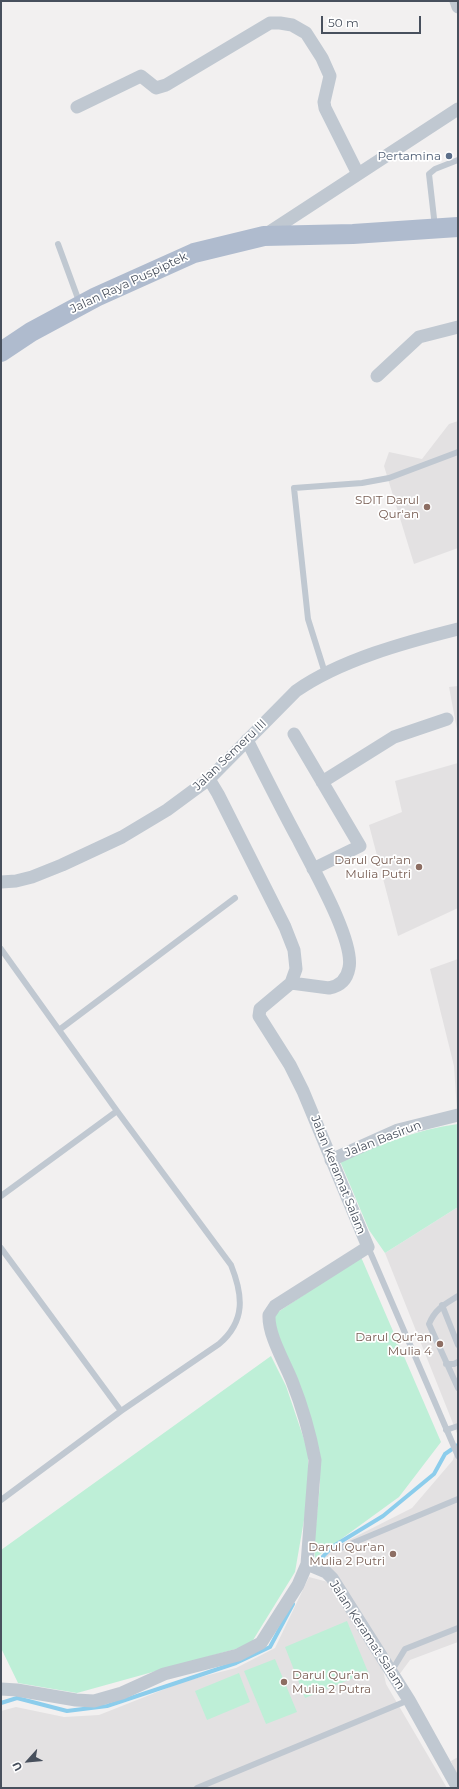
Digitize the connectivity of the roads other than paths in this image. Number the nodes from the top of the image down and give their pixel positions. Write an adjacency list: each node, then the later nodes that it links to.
1 (456, 1): 2 (street)
2 (458, 8)
3 (76, 107): 6 (street)
4 (458, 109): 6 (street)
5 (458, 160): 8 (lane)
6 (358, 174): 9 (street)
7 (458, 227): 8 (main road, Jalan Raya Puspiptek)
8 (436, 228): 9 (main road, Jalan Raya Puspiptek)
9 (264, 236): 11 (main road, Jalan Raya Puspiptek)
10 (58, 244): 11 (lane)
11 (80, 305): 13 (main road, Jalan Raya Puspiptek)
12 (458, 327): 14 (street)
13 (1, 352)
14 (378, 376)
15 (458, 452): 17 (lane)
16 (458, 629): 17 (street, Jalan Semeru III)
17 (325, 673): 20 (street, Jalan Semeru III)
18 (448, 719): 22 (street)
19 (294, 734): 22 (street)
20 (247, 740): 21 (street, Jalan Semeru III); 23 (street)
21 (209, 779): 24 (street, Jalan Semeru III); 27 (street)
22 (322, 782): 23 (street)
23 (313, 869): 27 (street)
24 (1, 882)
25 (235, 898): 28 (lane)
26 (1, 949): 28 (lane)
27 (291, 982): 31 (street, Jalan Keramat Salam)
28 (59, 1030): 29 (lane)
29 (117, 1111): 32 (lane); 41 (lane)
30 (458, 1115): 31 (street, Jalan Basirun)
31 (331, 1160): 33 (street, Jalan Keramat Salam)
32 (1, 1196)
33 (368, 1247): 43 (lane); 48 (street, Jalan Keramat Salam)
34 (1, 1248): 41 (lane)
35 (458, 1296): 36 (lane)
36 (442, 1305): 37 (lane); 39 (lane)
37 (458, 1345)
38 (458, 1362): 39 (lane)
39 (446, 1364): 40 (lane)
40 (458, 1388)
41 (121, 1411): 46 (lane)
42 (458, 1426): 43 (lane)
43 (446, 1430): 44 (lane)
44 (458, 1456)
45 (458, 1499): 47 (lane)
46 (1, 1500)
47 (336, 1550)
48 (312, 1567): 50 (street, Jalan Keramat Salam); 51 (street)
49 (458, 1628): 50 (lane)
50 (391, 1672): 52 (street, Jalan Keramat Salam)
51 (1, 1689)
52 (408, 1700): 53 (lane); 54 (street, Jalan Keramat Salam)
53 (197, 1788)
54 (458, 1788)

